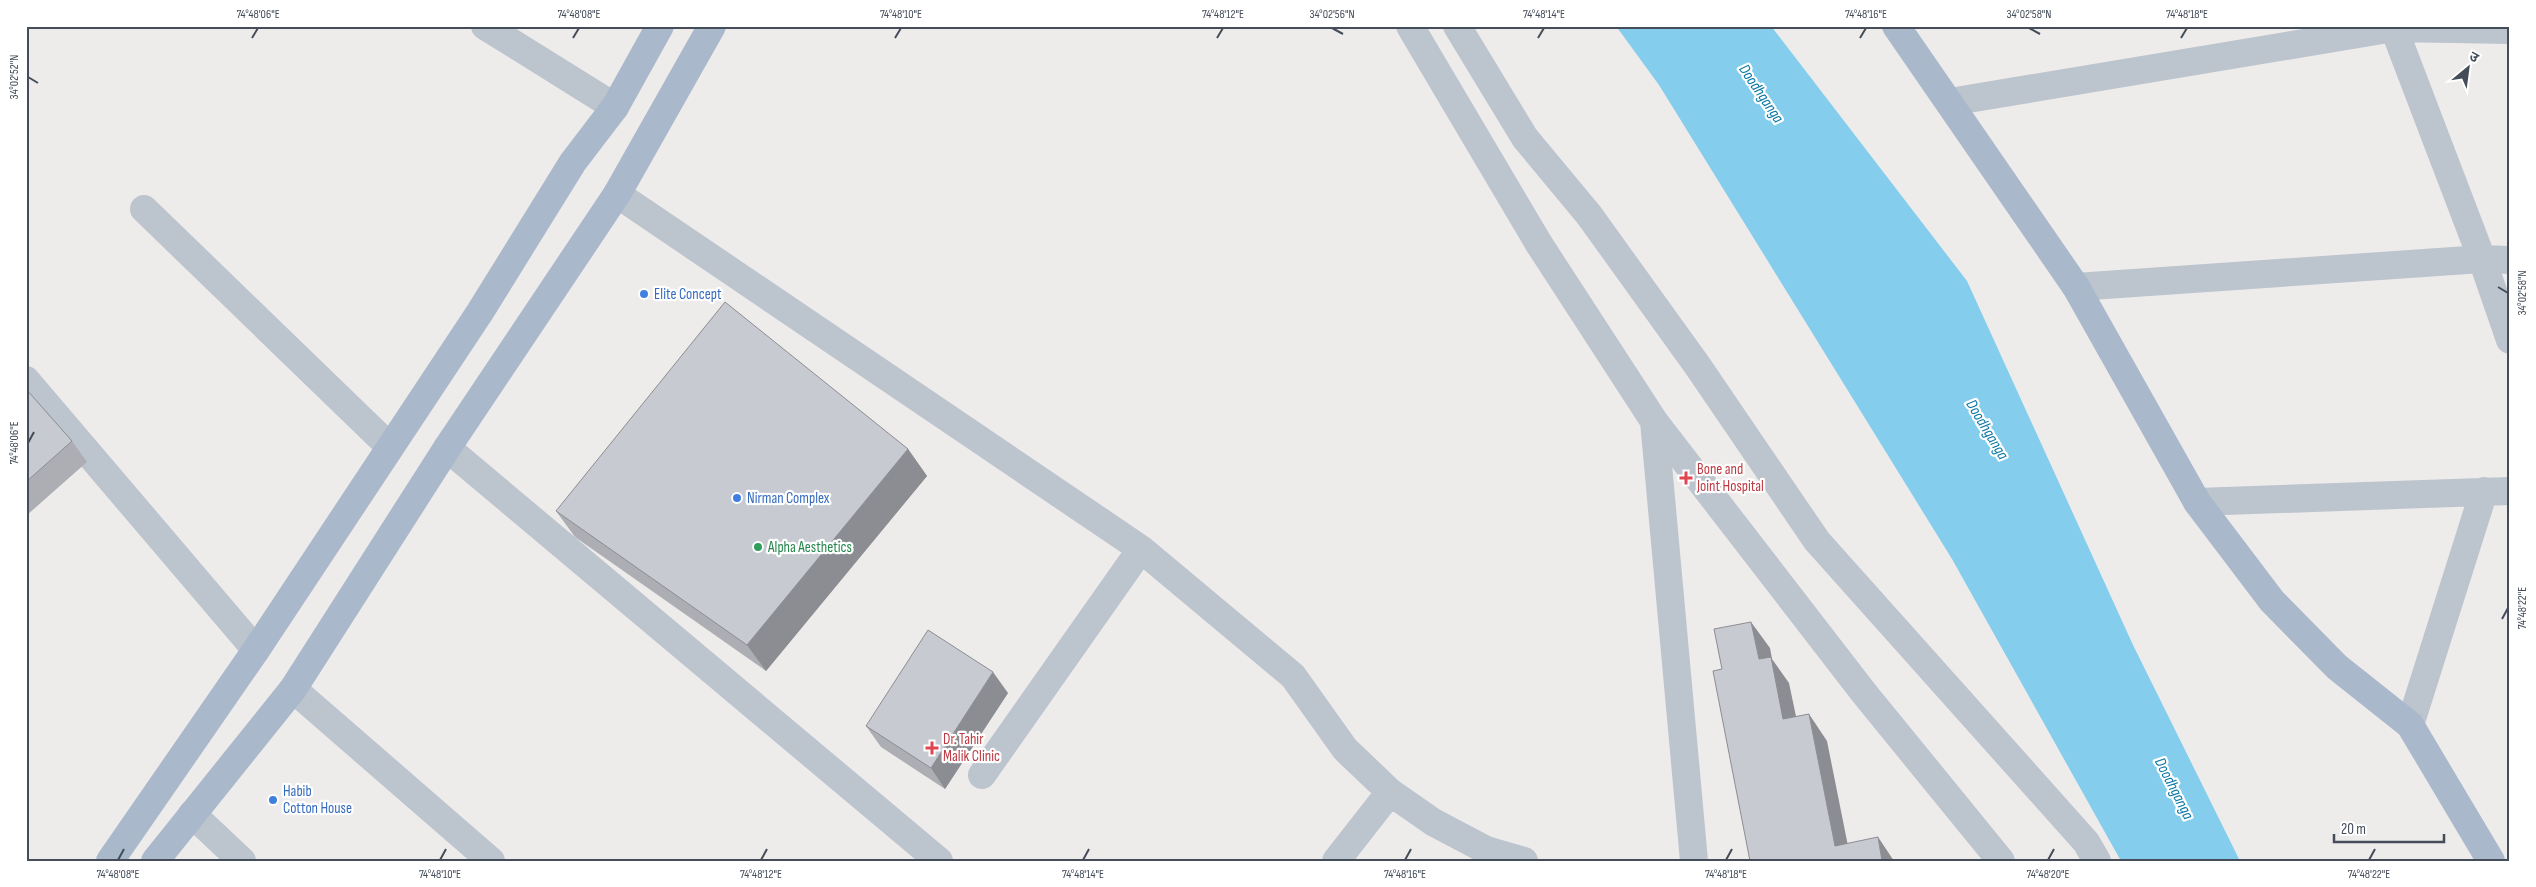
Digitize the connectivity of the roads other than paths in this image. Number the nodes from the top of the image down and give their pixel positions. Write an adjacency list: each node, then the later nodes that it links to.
1 (485, 26): 10 (street)
2 (1410, 26): 18 (street)
3 (1457, 26): 39 (street)
4 (1896, 26): 9 (main road)
5 (2393, 27): 7 (street); 9 (street); 13 (street)
6 (713, 29): 11 (main road)
7 (2510, 30)
8 (651, 33): 10 (main road)
9 (1950, 102): 15 (main road)
10 (615, 107): 19 (main road)
11 (617, 194): 20 (main road); 23 (street)
12 (144, 209): 19 (street)
13 (2482, 260): 14 (street); 15 (street); 16 (street)
14 (2510, 260)
15 (2076, 287): 22 (main road)
16 (2510, 340)
17 (26, 380): 24 (street)
18 (1654, 420): 37 (street); 38 (street)
19 (390, 447): 24 (main road)
20 (447, 448): 25 (main road); 34 (street)
21 (2497, 491): 22 (street); 26 (street)
22 (2198, 502): 26 (main road)
23 (1141, 550): 27 (street); 28 (street)
24 (256, 650): 30 (main road)
25 (293, 688): 29 (main road); 33 (street)
26 (2410, 725): 40 (main road)
27 (982, 775)
28 (1390, 792): 35 (street); 36 (street)
29 (192, 814): 31 (main road); 32 (street)
30 (110, 861)
31 (155, 861)
32 (242, 861)
33 (491, 861)
34 (939, 861)
35 (1336, 861)
36 (1524, 861)
37 (1694, 861)
38 (2000, 861)
39 (2097, 861)
40 (2491, 861)

